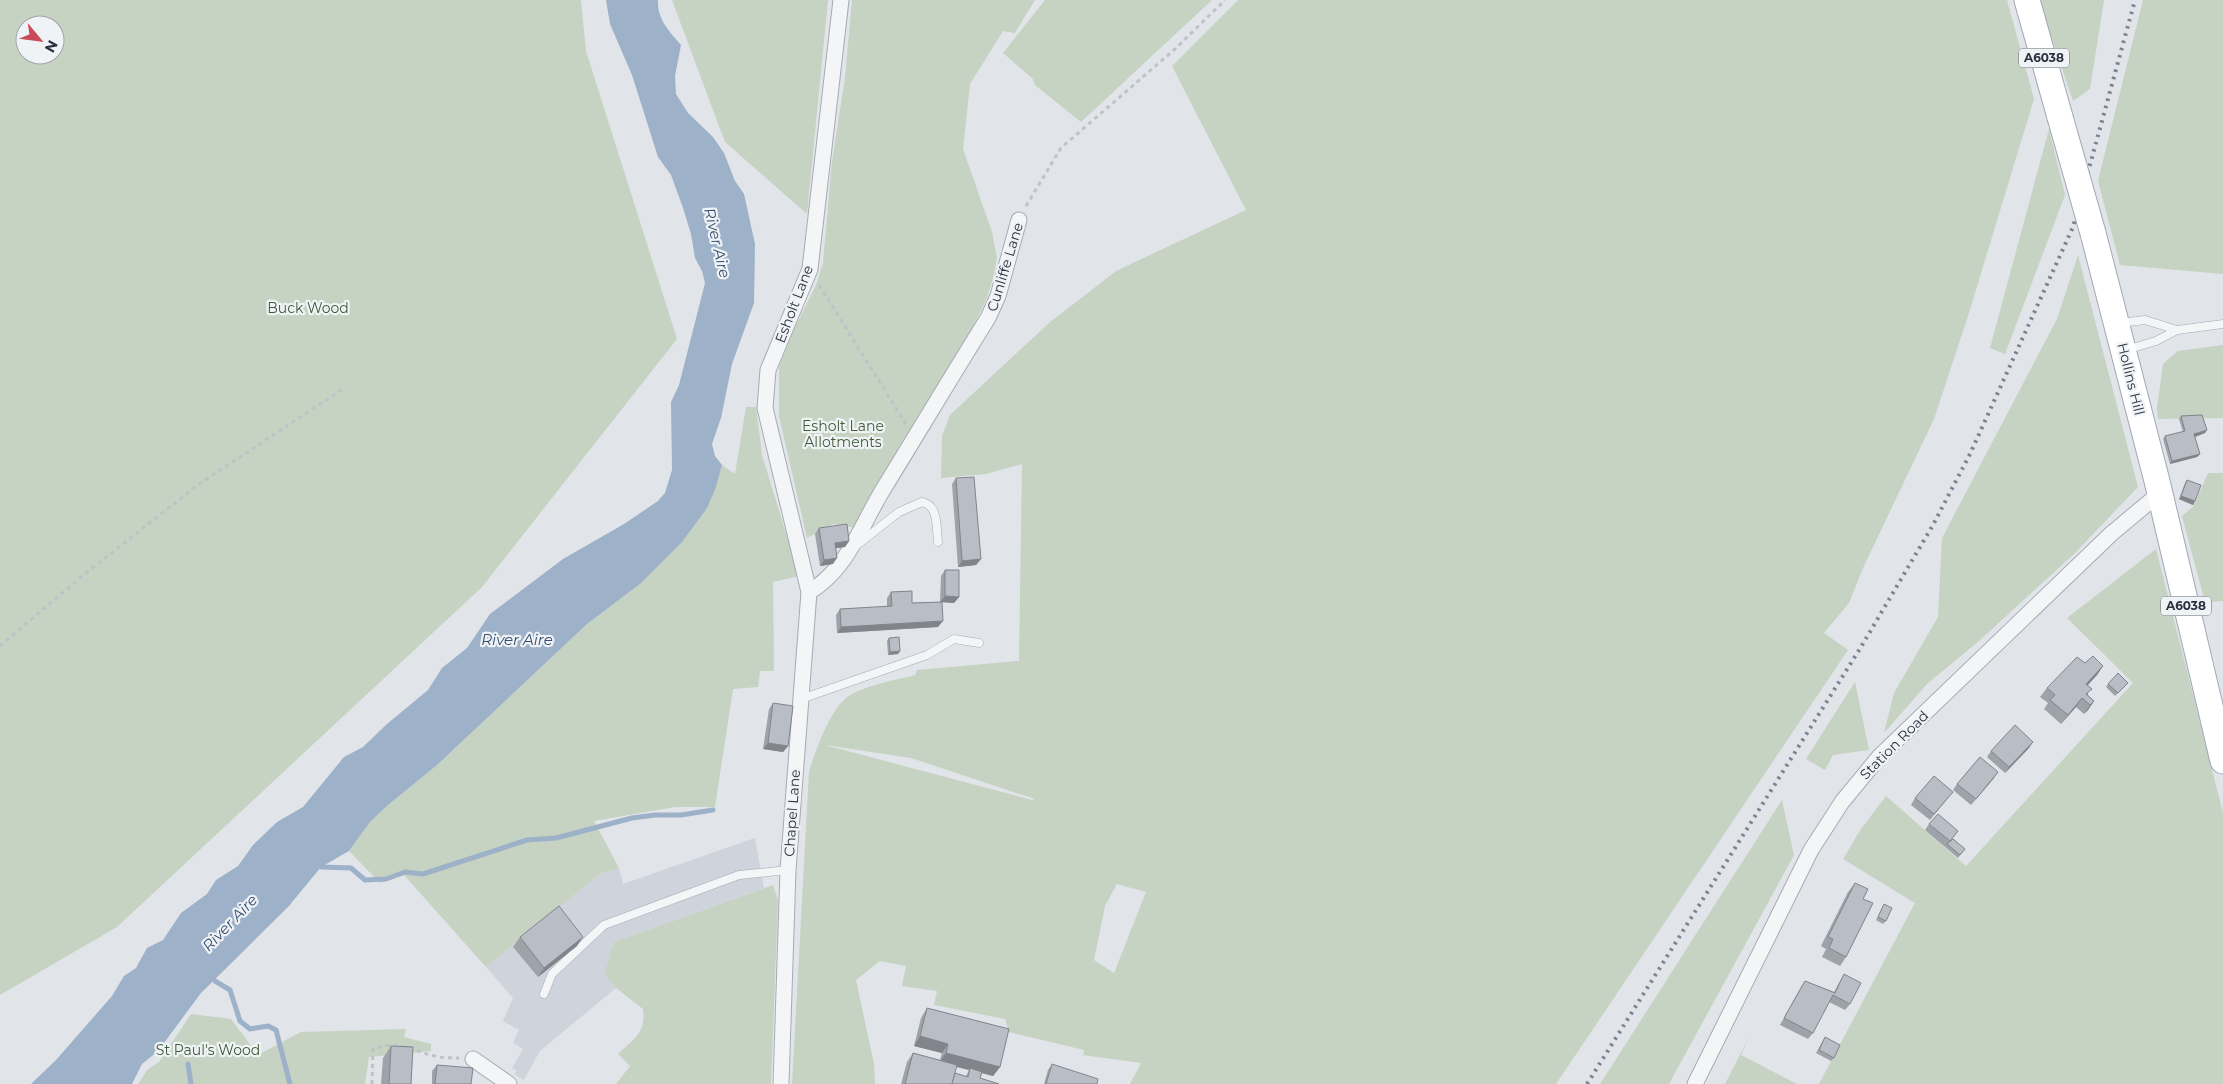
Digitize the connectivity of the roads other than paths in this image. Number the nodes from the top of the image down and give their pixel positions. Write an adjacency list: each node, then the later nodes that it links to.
1 (841, 0): 10 (street, Esholt Lane)
2 (2027, 0): 4 (main road, Hollins Hill / A6038, bridge)
3 (1018, 220): 11 (street, Cunliffe Lane)
4 (2118, 324): 6 (lane); 7 (main road, Hollins Hill / A6038)
5 (2223, 324): 6 (lane)
6 (2177, 330): 7 (lane)
7 (2124, 351): 8 (main road, Hollins Hill / A6038)
8 (2160, 494): 15 (main road, Hollins Hill / A6038); 22 (street, Station Road)
9 (938, 542): 11 (lane)
10 (797, 543): 12 (street, Chapel Lane)
11 (848, 552): 12 (street, Cunliffe Lane)
12 (809, 592): 14 (street, Chapel Lane)
13 (979, 643): 14 (lane)
14 (801, 699): 16 (street, Chapel Lane)
15 (2223, 761)
16 (788, 870): 17 (lane); 21 (street, Chapel Lane)
17 (544, 994)
18 (473, 1059): 19 (street)
19 (492, 1079): 20 (street)
20 (509, 1084)
21 (781, 1084)
22 (1695, 1084)

